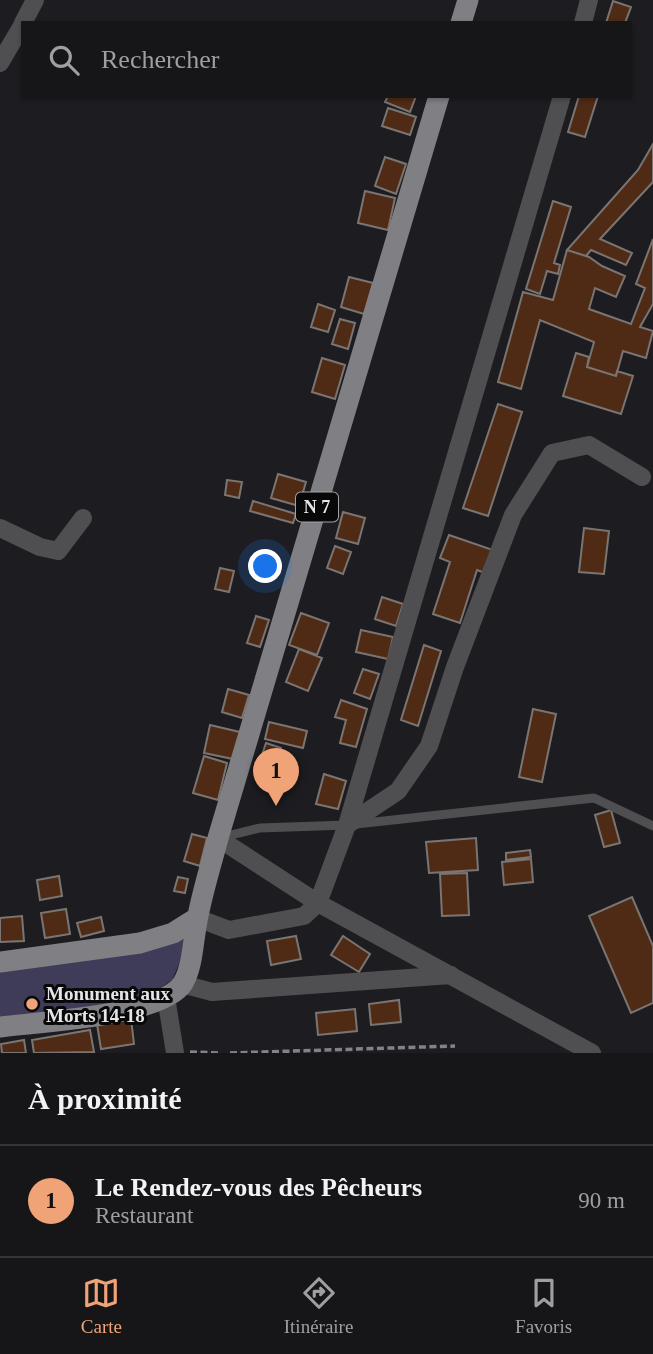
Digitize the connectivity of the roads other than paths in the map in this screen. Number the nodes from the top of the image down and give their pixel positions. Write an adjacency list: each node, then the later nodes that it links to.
1 (35, 0): 3 (street)
2 (589, 0): 4 (street)
3 (24, 21)
4 (584, 21)
5 (21, 26): 6 (street)
6 (0, 63)
7 (438, 98): 14 (main road, N 7)
8 (561, 98): 12 (street)
9 (642, 477): 12 (street)
10 (83, 518): 11 (street)
11 (0, 528)
12 (347, 825): 13 (lane); 14 (lane); 15 (street)
13 (653, 826)
14 (218, 838): 15 (street); 16 (main road, N 7)
15 (318, 903): 16 (street); 18 (street)
16 (197, 918): 17 (main road); 19 (main road, N 7)
17 (0, 962)
18 (451, 975): 19 (street); 22 (street)
19 (174, 991): 20 (main road); 21 (street)
20 (0, 1027)
21 (173, 1053)
22 (592, 1053)

